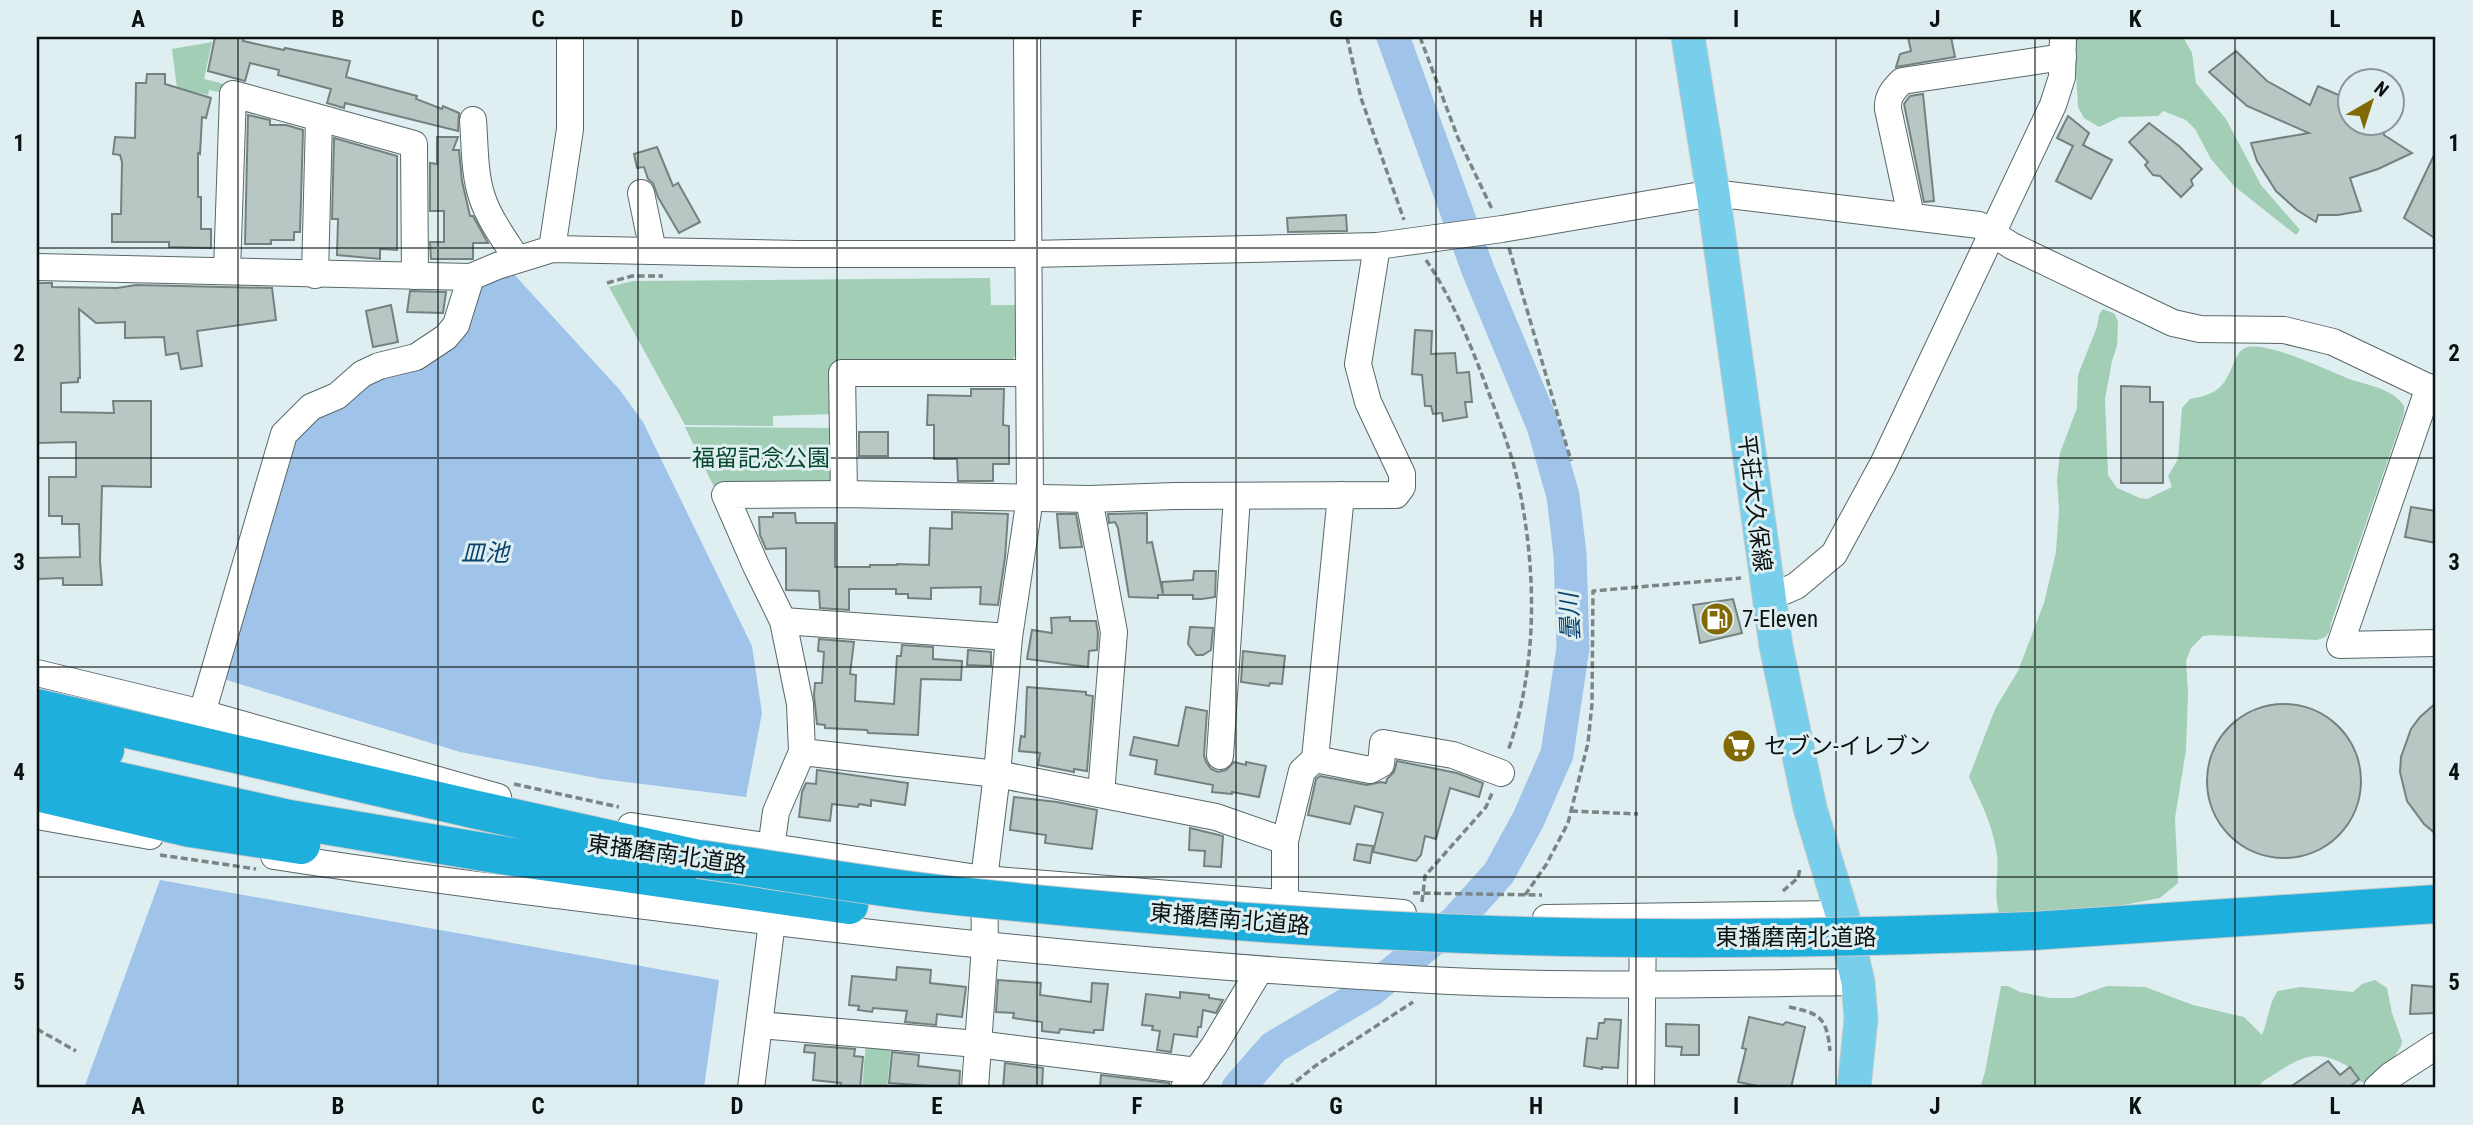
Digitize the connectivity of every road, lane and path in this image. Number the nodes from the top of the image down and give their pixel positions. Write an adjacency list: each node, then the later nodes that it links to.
1 (570, 37): 16 (street)
2 (1027, 37): 18 (street)
3 (1347, 37): 14 (path)
4 (1420, 37): 12 (path)
5 (1688, 37): 10 (main road, 平荘大久保線)
6 (2063, 47): 11 (street); 13 (street)
7 (319, 119): 21 (street); 22 (street); 23 (street)
8 (473, 120): 19 (street)
9 (641, 193): 17 (street)
10 (1713, 193): 11 (street); 12 (street); 33 (main road, 平荘大久保線)
11 (1910, 216): 13 (street)
12 (1502, 229): 14 (street); 27 (path)
13 (1993, 235): 26 (street); 33 (street)
14 (1413, 241): 15 (street); 45 (path)
15 (1377, 246): 18 (street); 29 (street)
16 (552, 248): 17 (street); 19 (street)
17 (653, 251): 18 (street)
18 (1030, 254): 25 (street)
19 (517, 260): 24 (street)
20 (37, 267): 21 (street)
21 (227, 271): 22 (street)
22 (315, 275): 23 (street)
23 (415, 276): 24 (street)
24 (471, 277): 39 (street)
25 (1028, 373): 28 (street); 31 (street)
26 (2432, 389): 36 (street)
27 (1571, 461)
28 (844, 494): 31 (street); 34 (street)
29 (1341, 495): 30 (street); 43 (street)
30 (1237, 496): 32 (street); 42 (street)
31 (1030, 499): 32 (street); 35 (street)
32 (1089, 499): 49 (street)
33 (1758, 588): 51 (path); 66 (main road, 平荘大久保線)
34 (783, 621): 35 (street); 41 (street)
35 (1009, 637): 46 (street)
36 (2436, 643)
37 (37, 673): 39 (street)
38 (37, 708): 56 (highway)
39 (202, 713): 55 (street)
40 (37, 736): 56 (highway, 東播磨南北道路)
41 (802, 752): 46 (street); 55 (street)
42 (1220, 757)
43 (1315, 759): 45 (street); 54 (street)
44 (37, 763): 65 (highway, 東播磨南北道路)
45 (1501, 773): 61 (path)
46 (997, 774): 49 (street); 58 (street)
47 (514, 784): 50 (path)
48 (37, 792): 65 (highway)
49 (1101, 794): 54 (street)
50 (619, 807)
51 (1571, 811): 52 (path); 63 (path)
52 (1638, 814)
53 (37, 816): 68 (street)
54 (1285, 841): 62 (street)
55 (771, 848): 58 (street)
56 (699, 859): 70 (highway, 東播磨南北道路, bridge)
57 (1802, 864): 59 (path)
58 (984, 879): 62 (street); 71 (street)
59 (1780, 892)
60 (1552, 895): 63 (path)
61 (1422, 899): 62 (street); 63 (street); 63 (path)
62 (1285, 903)
63 (1519, 903): 67 (street)
64 (2436, 904): 70 (highway, 東播磨南北道路)
65 (849, 905): 70 (highway, 東播磨南北道路)
66 (1842, 915): 67 (street); 73 (main road, 平荘大久保線)
67 (1643, 918): 74 (street)
68 (772, 922): 71 (street); 77 (street)
69 (2436, 931): 70 (highway, 東播磨南北道路)
70 (2032, 941)
71 (985, 946): 72 (street); 79 (street)
72 (1259, 971): 74 (street); 83 (street)
73 (1858, 982): 74 (street); 88 (main road, 平荘大久保線)
74 (1642, 985): 87 (street)
75 (1423, 995): 86 (path)
76 (1778, 1006): 82 (path)
77 (760, 1026): 79 (street); 84 (street)
78 (37, 1029): 81 (path)
79 (977, 1044): 83 (street); 85 (street)
80 (2436, 1046): 89 (street)
81 (76, 1051)
82 (1831, 1062)
83 (1190, 1080)
84 (751, 1088)
85 (975, 1088)
86 (1288, 1088)
87 (1641, 1088)
88 (1854, 1088)
89 (2377, 1088)

